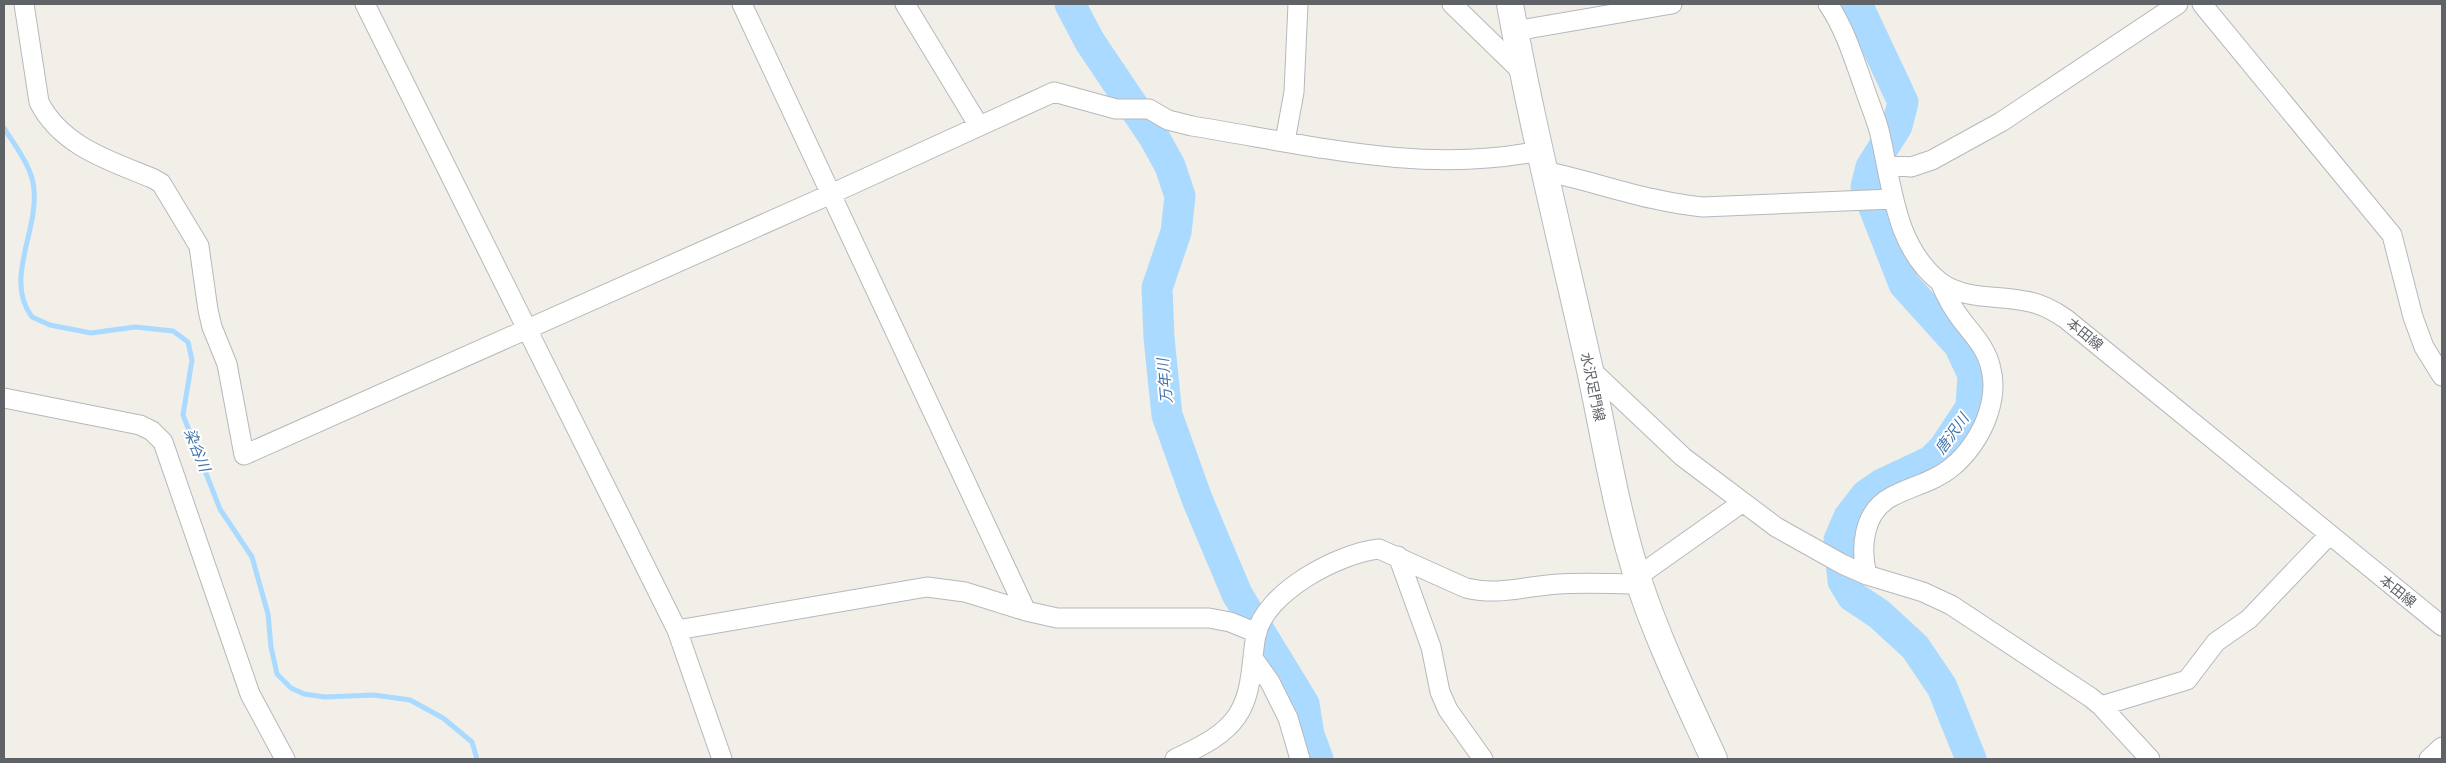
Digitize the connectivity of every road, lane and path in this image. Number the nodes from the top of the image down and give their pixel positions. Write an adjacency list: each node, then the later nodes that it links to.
1 (24, 4): 21 (street)
2 (365, 4): 21 (street)
3 (742, 4): 18 (street)
4 (905, 4): 14 (street)
5 (1298, 4): 15 (street)
6 (1452, 4): 13 (street)
7 (1510, 4): 12 (main road, 水沢足門線)
8 (1672, 4): 12 (street)
9 (1828, 4): 17 (street, 本田線)
10 (2178, 4): 17 (street)
11 (2202, 4): 23 (street)
12 (1515, 31): 13 (main road, 水沢足門線)
13 (1522, 72): 16 (main road, 水沢足門線)
14 (979, 126): 15 (street); 18 (street)
15 (1285, 141): 16 (street)
16 (1541, 161): 19 (street); 22 (main road, 水沢足門線)
17 (1887, 166): 19 (street, 本田線)
18 (831, 194): 21 (street); 30 (street)
19 (1889, 200): 20 (street, 本田線)
20 (1940, 282): 26 (street, 本田線); 28 (street)
21 (526, 328): 32 (street)
22 (1590, 369): 25 (street); 29 (main road, 水沢足門線)
23 (2442, 376)
24 (4, 398): 37 (street)
25 (1743, 502): 28 (street); 29 (street)
26 (2329, 536): 31 (street, 本田線); 35 (street)
27 (1398, 556): 29 (street); 33 (street); 41 (street)
28 (1864, 574): 35 (street)
29 (1638, 580): 42 (main road, 水沢足門線)
30 (1026, 611): 32 (street); 33 (street)
31 (2442, 626)
32 (677, 630): 38 (street)
33 (1257, 633): 34 (street)
34 (1253, 658): 39 (street); 40 (street)
35 (2102, 706): 43 (street)
36 (2442, 747): 44 (street)
37 (285, 759)
38 (722, 759)
39 (1175, 759)
40 (1300, 759)
41 (1483, 759)
42 (1714, 759)
43 (2150, 759)
44 (2429, 759)

